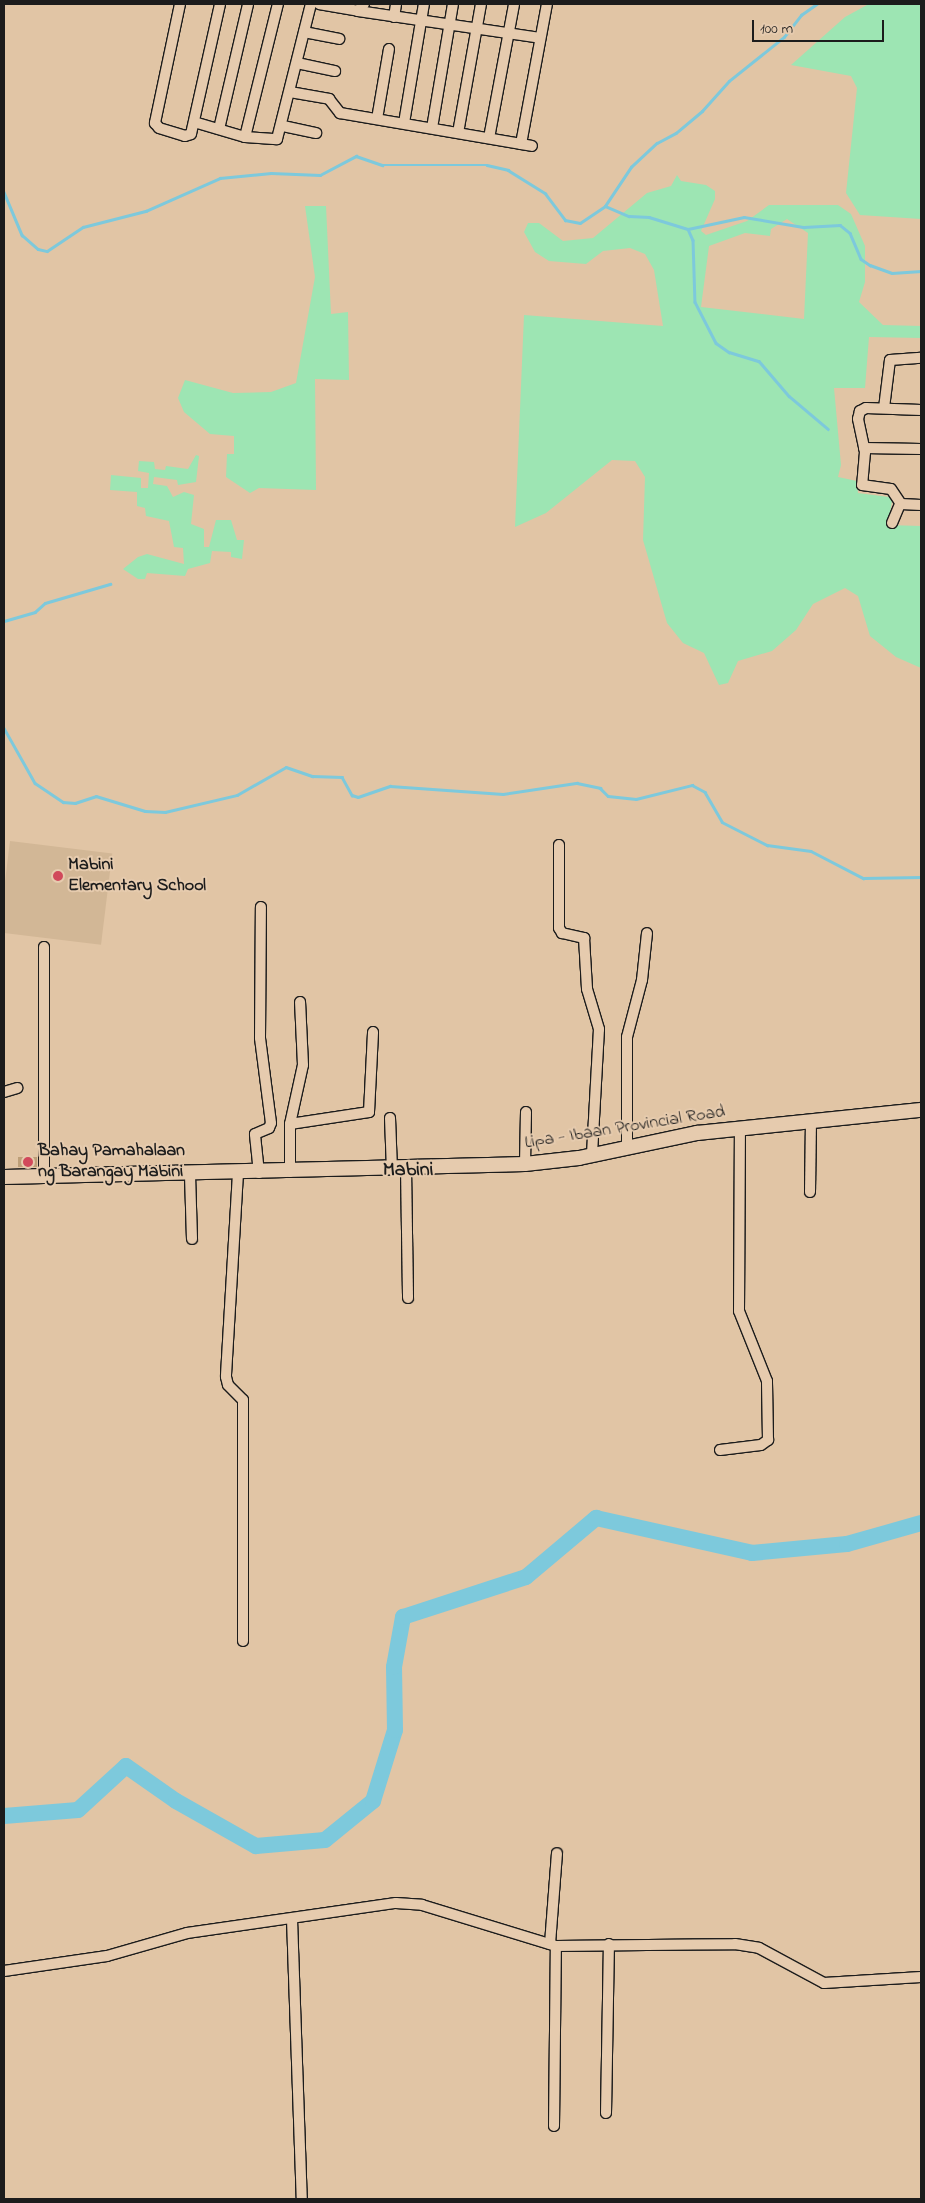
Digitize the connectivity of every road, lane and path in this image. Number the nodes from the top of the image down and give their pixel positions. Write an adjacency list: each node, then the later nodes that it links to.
1 (180, 4): 27 (street)
2 (220, 4): 27 (street)
3 (248, 4): 31 (street)
4 (278, 4): 34 (street)
5 (311, 4): 18 (street)
6 (319, 4): 13 (street)
7 (396, 4): 14 (street)
8 (424, 4): 15 (street)
9 (453, 4): 16 (street)
10 (481, 4): 17 (street)
11 (514, 4): 19 (street)
12 (547, 4): 20 (street)
13 (361, 8): 14 (street)
14 (394, 17): 15 (street)
15 (421, 22): 16 (street); 28 (street)
16 (451, 25): 17 (street); 30 (street)
17 (477, 29): 19 (street); 33 (street)
18 (304, 32): 21 (street); 23 (street)
19 (508, 34): 20 (street); 35 (street)
20 (540, 38): 36 (street)
21 (339, 39)
22 (389, 49): 26 (street)
23 (297, 63): 24 (street); 25 (street)
24 (336, 71)
25 (290, 92): 26 (street); 29 (street)
26 (377, 119): 28 (street)
27 (194, 122): 31 (street)
28 (404, 123): 30 (street)
29 (283, 126): 32 (street); 34 (street)
30 (432, 128): 33 (street)
31 (219, 129): 34 (street)
32 (316, 133)
33 (458, 133): 35 (street)
34 (246, 137)
35 (489, 138): 36 (street)
36 (521, 144): 37 (street)
37 (532, 146)
38 (921, 358): 39 (street)
39 (884, 408): 40 (street); 41 (street)
40 (921, 410)
41 (864, 448): 42 (street); 43 (street)
42 (921, 449)
43 (900, 504): 44 (street); 45 (street)
44 (921, 505)
45 (892, 523)
46 (559, 845): 61 (street)
47 (261, 907): 65 (street)
48 (647, 933): 60 (street)
49 (44, 947): 69 (street)
50 (300, 1002): 58 (street)
51 (373, 1032): 58 (street)
52 (17, 1088): 53 (street)
53 (4, 1092)
54 (921, 1110): 57 (main road, Lipa - Ibaan Provincial Road)
55 (526, 1112): 62 (street)
56 (390, 1118): 63 (street)
57 (811, 1123): 59 (main road, Lipa - Ibaan Provincial Road); 70 (street)
58 (290, 1124): 64 (street)
59 (740, 1129): 60 (main road, Lipa - Ibaan Provincial Road); 73 (street)
60 (627, 1148): 61 (main road, Lipa - Ibaan Provincial Road)
61 (592, 1156): 62 (main road, Lipa - Ibaan Provincial Road)
62 (525, 1164): 63 (main road, Lipa - Ibaan Provincial Road)
63 (399, 1168): 64 (main road, Lipa - Ibaan Provincial Road); 72 (street)
64 (290, 1172): 65 (main road, Lipa - Ibaan Provincial Road)
65 (259, 1173): 67 (main road, Lipa - Ibaan Provincial Road)
66 (190, 1174): 67 (main road, Lipa - Ibaan Provincial Road); 69 (main road, Lipa - Ibaan Provincial Road); 71 (street)
67 (238, 1174): 74 (street)
68 (4, 1177): 69 (main road, Lipa - Ibaan Provincial Road)
69 (44, 1178)
70 (810, 1192)
71 (192, 1239)
72 (408, 1298)
73 (720, 1450)
74 (243, 1641)
75 (558, 1852): 78 (street)
76 (292, 1919): 78 (street); 79 (street); 83 (street)
77 (609, 1944): 78 (street); 80 (street); 81 (street)
78 (553, 1945): 82 (street)
79 (4, 1971)
80 (921, 1977)
81 (606, 2113)
82 (554, 2126)
83 (302, 2199)

